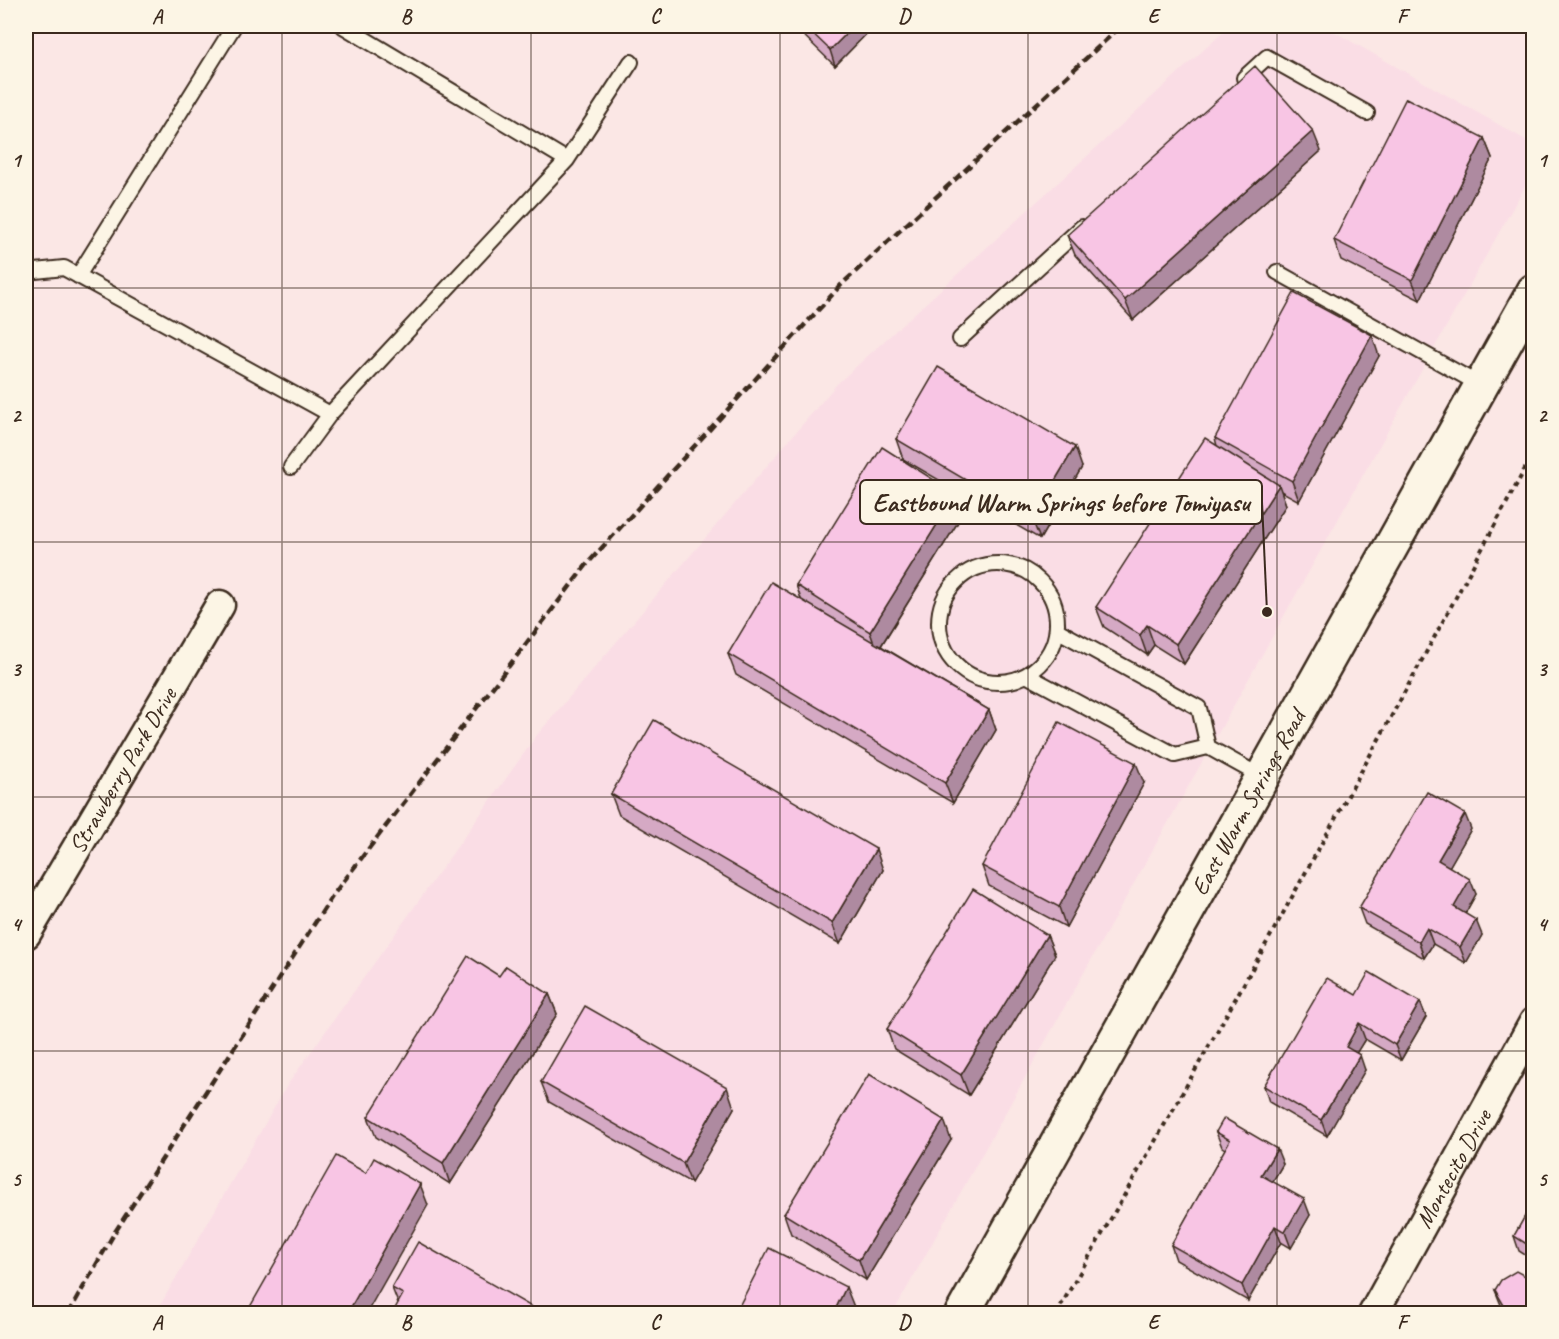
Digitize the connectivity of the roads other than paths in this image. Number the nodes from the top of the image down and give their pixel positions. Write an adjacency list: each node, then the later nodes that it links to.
1 (234, 26): 10 (lane)
2 (343, 26): 6 (lane)
3 (631, 62): 6 (lane)
4 (1232, 89): 5 (lane)
5 (1367, 113)
6 (567, 160): 15 (lane)
7 (1095, 215): 13 (lane)
8 (26, 272): 10 (lane)
9 (1277, 272): 14 (lane)
10 (78, 276): 15 (lane)
11 (1533, 291): 12 (main road, East Warm Springs Road)
12 (1524, 330): 14 (main road, East Warm Springs Road)
13 (960, 339)
14 (1482, 386): 21 (main road, East Warm Springs Road)
15 (330, 414): 16 (lane)
16 (291, 467)
17 (220, 605): 22 (street, Strawberry Park Drive)
18 (1057, 630): 19 (lane); 19 (lane); 20 (lane)
19 (1028, 676): 20 (lane)
20 (1208, 747): 21 (lane)
21 (1262, 777): 25 (main road, East Warm Springs Road)
22 (35, 897): 23 (street, Strawberry Park Drive)
23 (26, 934)
24 (1533, 1022): 26 (street, Montecito Drive)
25 (962, 1314)
26 (1373, 1314)

